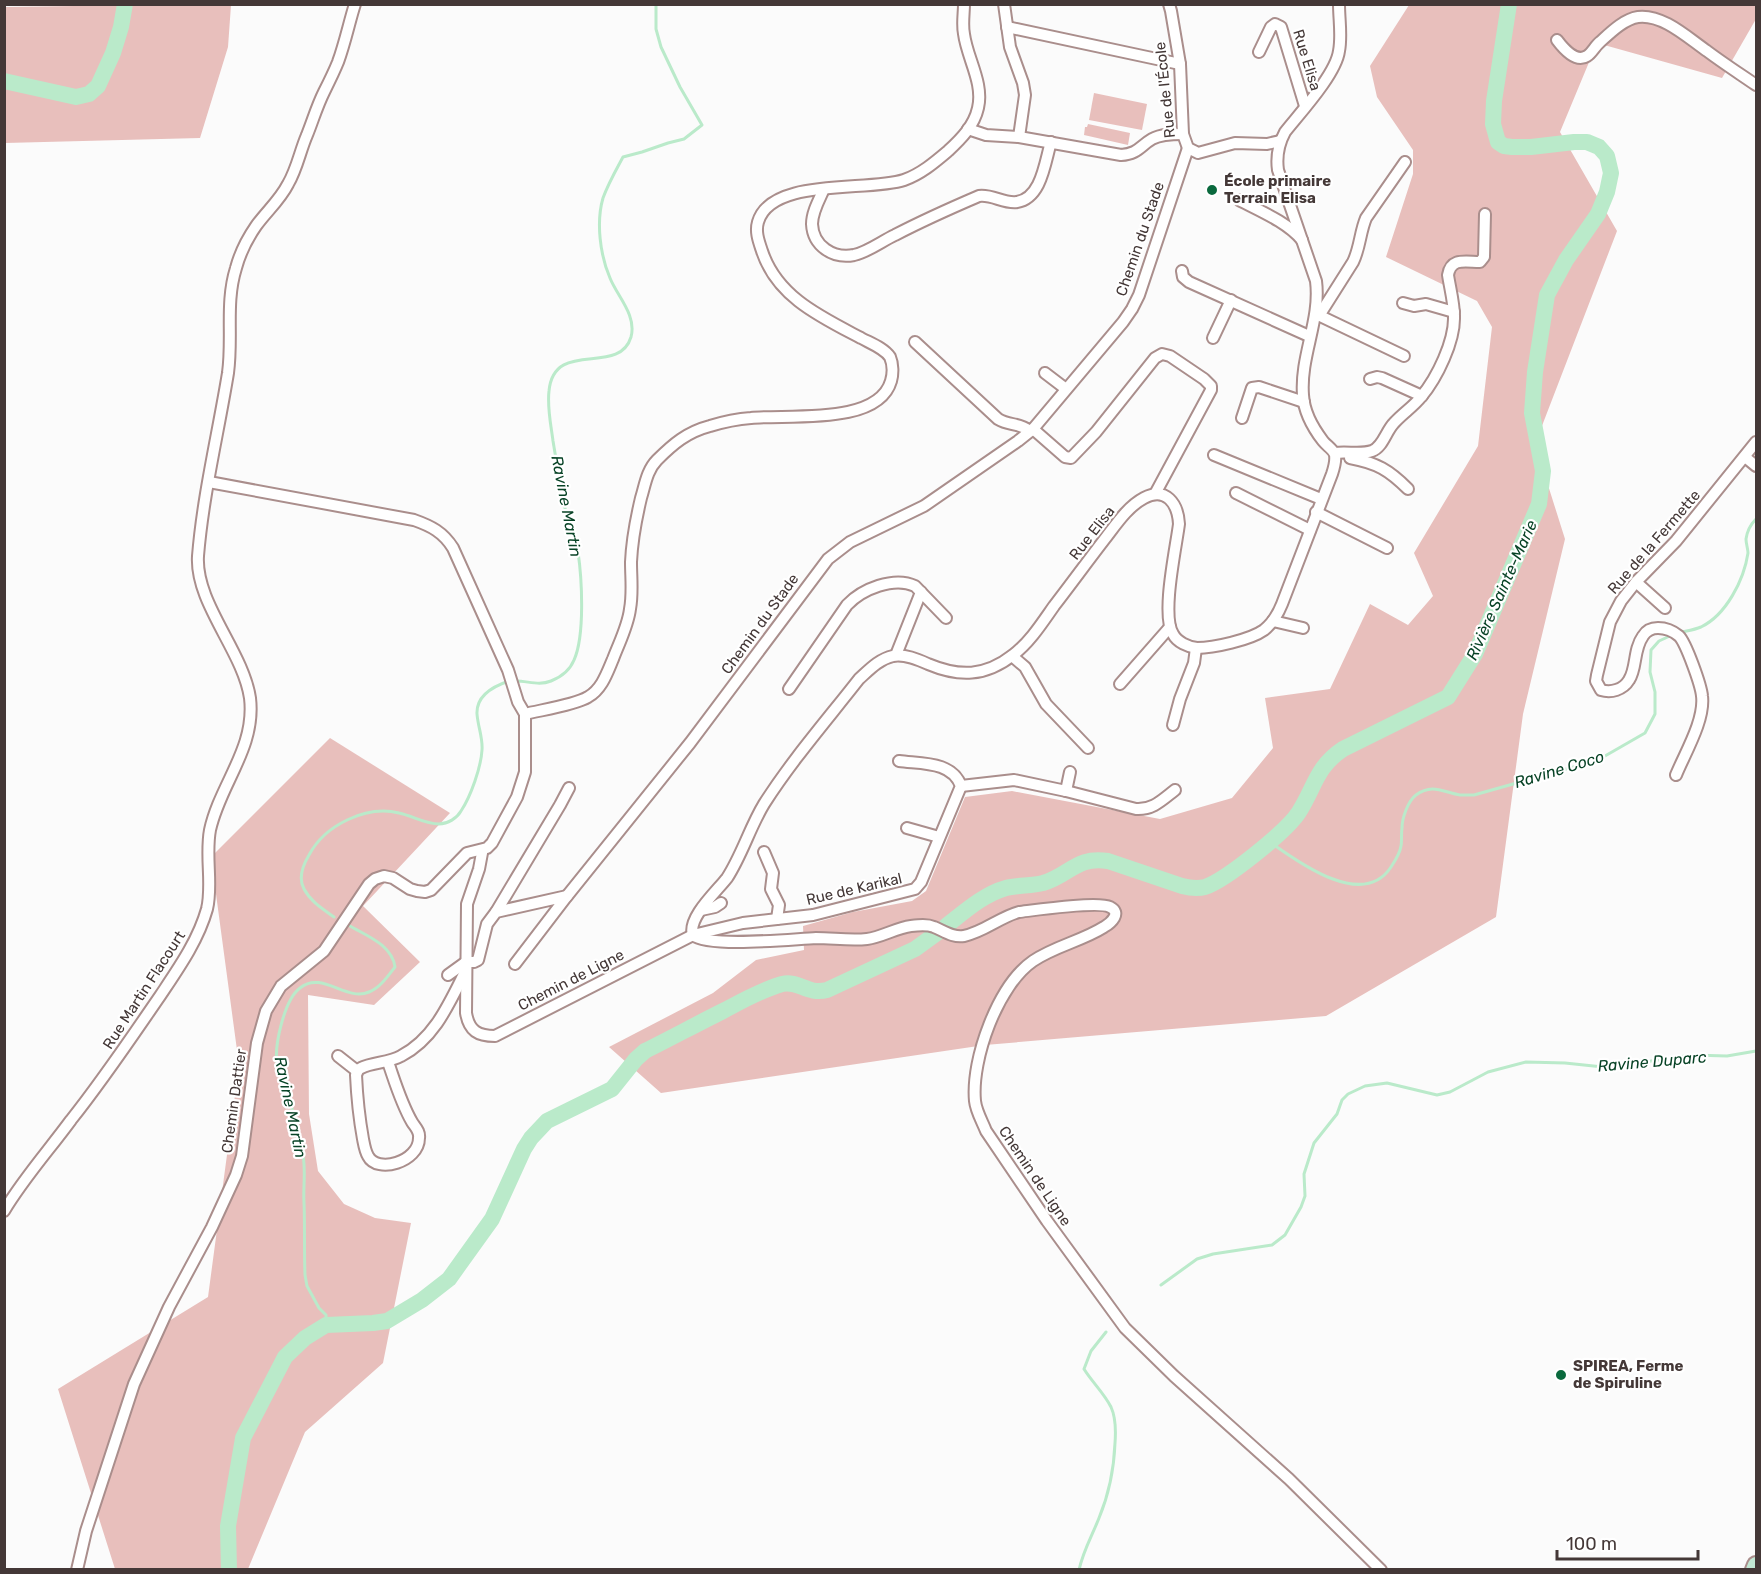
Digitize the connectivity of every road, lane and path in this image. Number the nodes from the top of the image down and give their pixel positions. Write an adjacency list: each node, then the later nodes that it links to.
1 (355, 4): 44 (street, Rue Martin Flacourt)
2 (964, 4): 12 (street)
3 (1004, 4): 6 (street)
4 (1169, 4): 9 (street, Rue de l'École)
5 (1339, 4): 11 (street, Rue Elisa)
6 (1007, 27): 9 (street); 14 (street)
7 (1557, 40): 10 (street)
8 (1258, 52): 11 (street, Rue Elisa)
9 (1180, 64): 13 (street, Rue de l'École)
10 (1756, 85)
11 (1305, 106): 15 (street, Rue Elisa)
12 (968, 129): 14 (street); 19 (street)
13 (1183, 134): 16 (street); 17 (street, Rue de l'École)
14 (1019, 137): 16 (street)
15 (1280, 141): 17 (street, Rue de l'École); 22 (street)
16 (1051, 142): 19 (street)
17 (1188, 148): 34 (street, Chemin du Stade)
18 (1405, 162): 27 (street)
19 (824, 189): 64 (street)
20 (1239, 201): 22 (street)
21 (1485, 214): 26 (street)
22 (1302, 241): 27 (street)
23 (1182, 271): 24 (street)
24 (1231, 300): 28 (street); 29 (street)
25 (1403, 303): 26 (street)
26 (1454, 312): 35 (street)
27 (1316, 314): 28 (street); 31 (street)
28 (1310, 336): 36 (street)
29 (1213, 338)
30 (915, 342): 38 (street)
31 (1404, 356)
32 (1045, 373): 34 (street)
33 (1370, 379): 35 (street)
34 (1066, 389): 38 (street, Chemin du Stade)
35 (1422, 396): 40 (street)
36 (1304, 402): 37 (street); 40 (street)
37 (1242, 418)
38 (1031, 430): 47 (street); 78 (street, Chemin du Stade)
39 (1756, 442): 42 (street, Rue de la Fermette)
40 (1335, 453): 45 (street); 48 (street)
41 (1214, 455): 48 (street)
42 (1745, 457): 43 (street); 52 (street, Rue de la Fermette)
43 (1756, 466)
44 (209, 482): 64 (street); 90 (street, Rue Martin Flacourt)
45 (1408, 489)
46 (1236, 493): 50 (street)
47 (1155, 494): 57 (street); 61 (street, Rue Elisa)
48 (1321, 499): 49 (street)
49 (1316, 512): 50 (street); 51 (street)
50 (1310, 530): 56 (street)
51 (1387, 548)
52 (1636, 582): 54 (street); 69 (street, Rue de la Fermette)
53 (921, 592): 55 (street); 60 (street); 63 (street)
54 (1665, 608)
55 (946, 618)
56 (1273, 621): 58 (street); 59 (street)
57 (1170, 627): 59 (street); 62 (street)
58 (1303, 628)
59 (1196, 648): 65 (street)
60 (896, 656): 61 (street, Rue Elisa); 80 (street)
61 (1011, 656): 66 (street)
62 (1120, 684)
63 (789, 689)
64 (525, 714): 76 (street)
65 (1173, 725)
66 (1088, 748)
67 (899, 761): 70 (street)
68 (1070, 772): 73 (street)
69 (1676, 775)
70 (961, 786): 73 (street); 75 (street, Rue de Karikal)
71 (569, 788): 81 (street)
72 (1175, 790): 73 (street)
73 (1066, 791)
74 (907, 828): 75 (street)
75 (939, 837): 82 (street, Rue de Karikal)
76 (480, 851): 85 (street, Chemin de Ligne); 92 (street, Chemin Dattier)
77 (765, 852): 82 (street)
78 (567, 896): 81 (street); 84 (street, Chemin du Stade)
79 (721, 903): 80 (street)
80 (701, 910): 83 (street)
81 (496, 912): 85 (street)
82 (777, 919): 83 (street, Rue de Karikal)
83 (693, 935): 85 (street, Chemin de Ligne); 93 (street, Chemin de Ligne)
84 (515, 964)
85 (466, 967): 86 (street); 88 (street)
86 (448, 975)
87 (338, 1056): 89 (street)
88 (388, 1062): 89 (street); 89 (street)
89 (357, 1071)
90 (4, 1211)
91 (1756, 1565): 94 (street)
92 (77, 1569)
93 (1381, 1569)
94 (1754, 1569)

